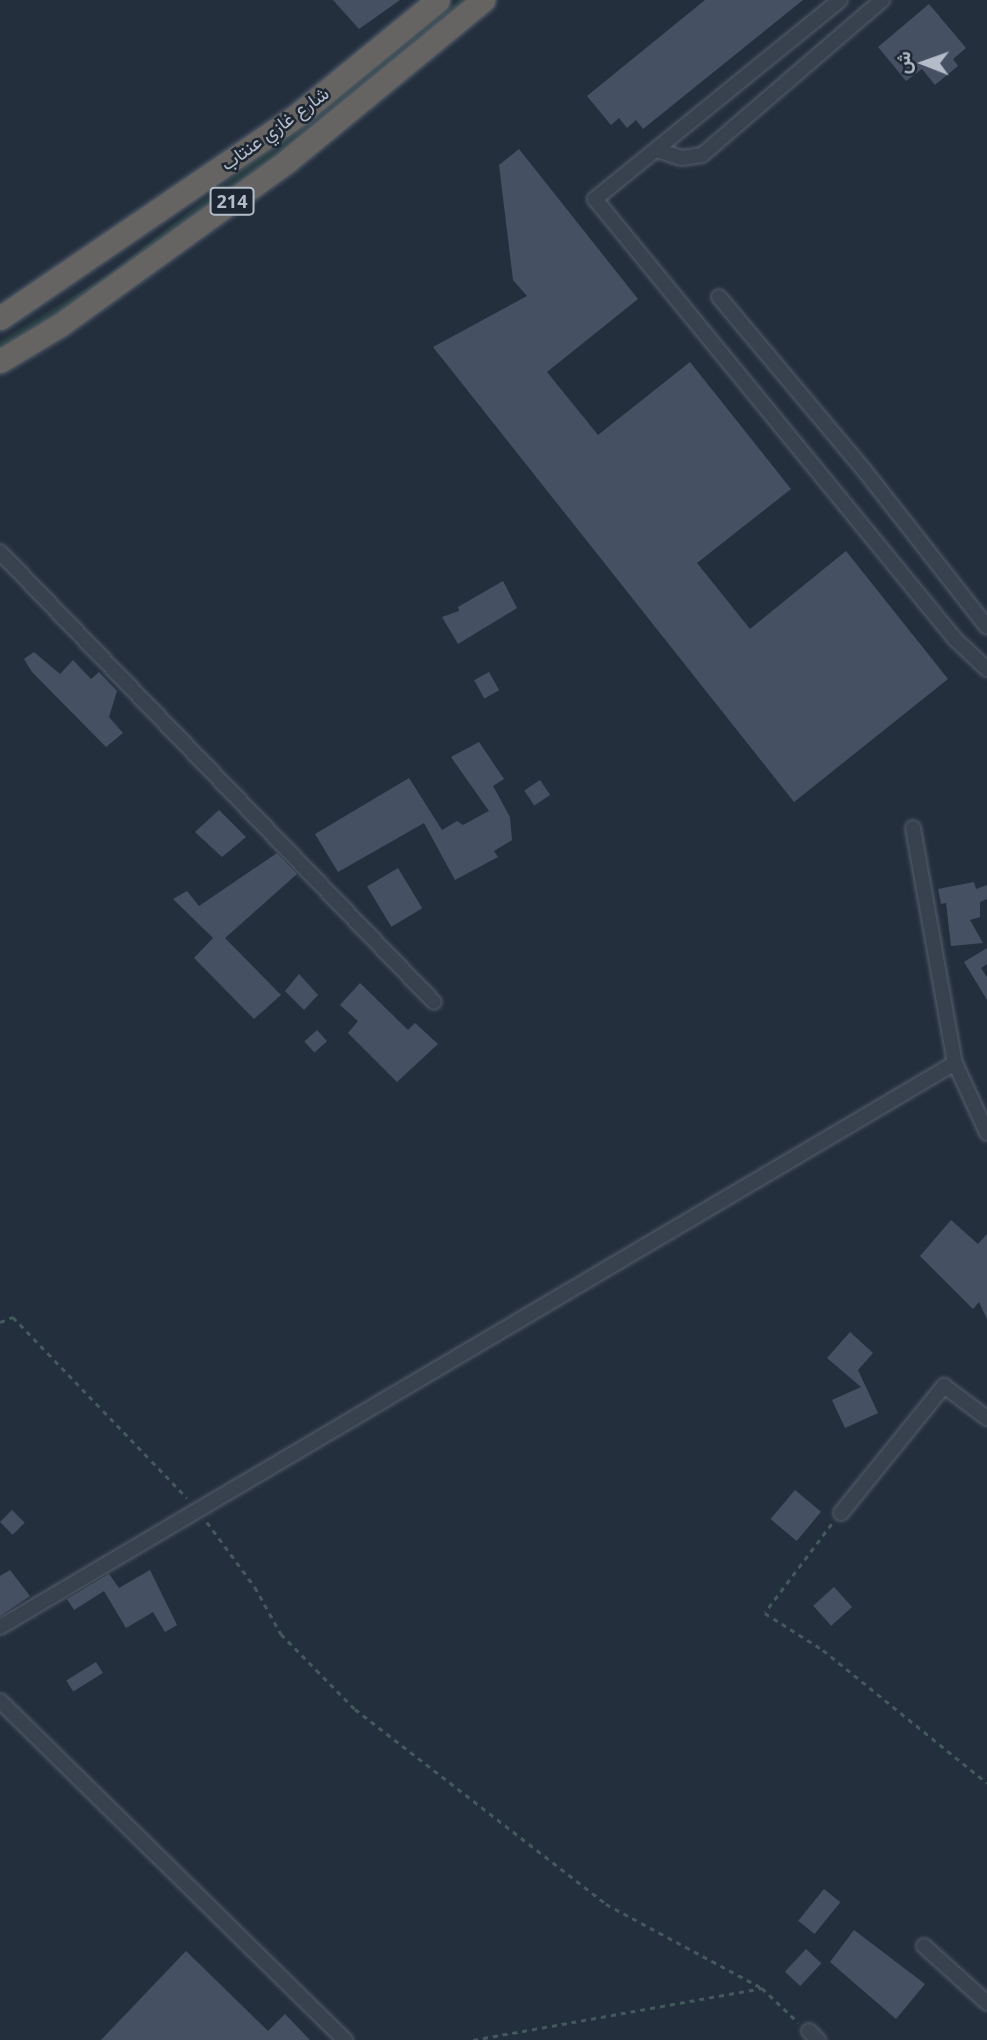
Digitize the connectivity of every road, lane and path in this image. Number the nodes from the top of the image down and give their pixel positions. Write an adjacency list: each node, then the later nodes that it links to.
1 (483, 0): 8 (highway, 214)
2 (840, 0): 5 (street)
3 (882, 0): 5 (street)
4 (434, 1): 7 (highway, شارع غازي عنتاب / 214)
5 (657, 150): 11 (street)
6 (719, 298): 10 (street)
7 (0, 318)
8 (0, 361)
9 (0, 552): 13 (street)
10 (987, 626)
11 (987, 669)
12 (913, 828): 14 (street)
13 (434, 1002)
14 (955, 1063): 15 (street); 18 (street)
15 (987, 1133)
16 (0, 1322): 18 (path)
17 (987, 1418): 19 (street)
18 (198, 1510): 20 (street); 24 (path)
19 (841, 1513): 22 (path)
20 (0, 1627)
21 (0, 1701): 27 (street)
22 (987, 1783)
23 (925, 1946): 25 (street)
24 (762, 1988): 26 (path); 28 (path)
25 (987, 2003)
26 (813, 2036)
27 (345, 2040)
28 (473, 2040)

